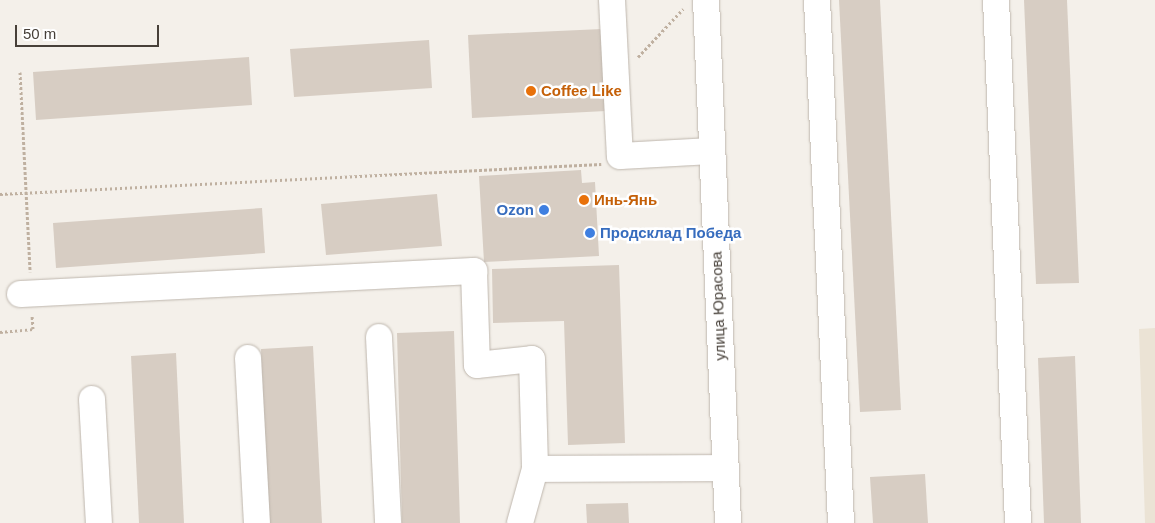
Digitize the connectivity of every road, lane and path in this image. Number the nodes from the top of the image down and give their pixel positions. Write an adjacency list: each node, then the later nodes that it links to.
1 (612, 0): 6 (street)
2 (817, 0): 23 (street)
3 (996, 0): 24 (street)
4 (697, 2): 6 (path); 7 (street, улица Юрасова)
5 (20, 72): 9 (path)
6 (616, 80): 8 (street)
7 (712, 151): 8 (street); 16 (street, улица Юрасова)
8 (620, 156): 9 (path)
9 (26, 192): 10 (path); 11 (path)
10 (0, 194)
11 (25, 294): 12 (path); 17 (street)
12 (0, 332)
13 (379, 337): 20 (street)
14 (248, 358): 19 (street)
15 (92, 399): 18 (street)
16 (725, 468): 17 (street); 22 (street, улица Юрасова)
17 (535, 469): 21 (street)
18 (99, 523)
19 (257, 523)
20 (388, 523)
21 (520, 523)
22 (728, 523)
23 (841, 523)
24 (1018, 523)

